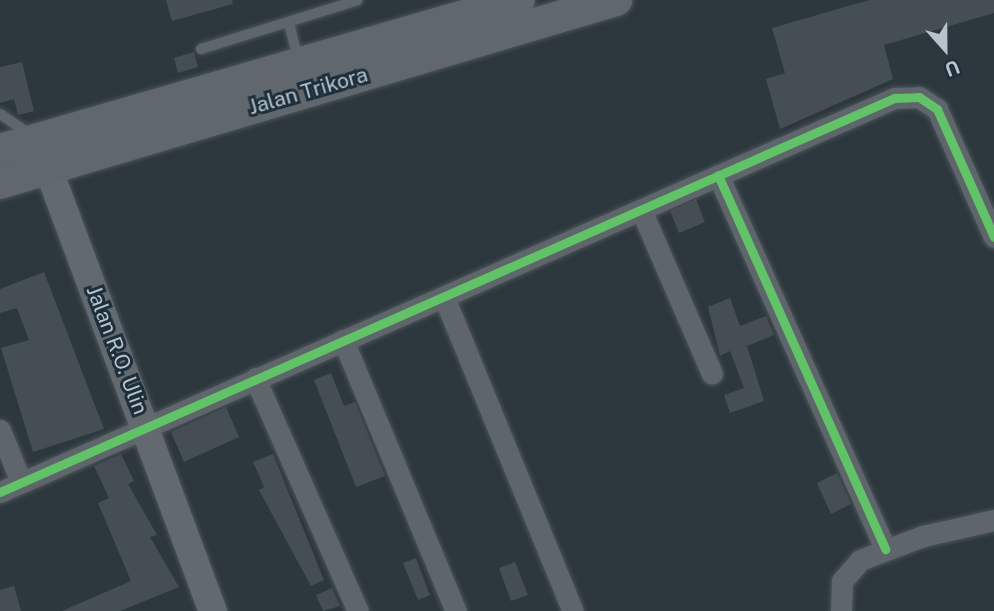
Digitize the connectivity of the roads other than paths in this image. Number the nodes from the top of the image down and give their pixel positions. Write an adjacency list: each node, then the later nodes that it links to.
1 (358, 0): 4 (lane)
2 (519, 0): 6 (main road, Jalan Trikora)
3 (601, 2): 10 (main road, Jalan Trikora)
4 (289, 23): 5 (lane); 6 (lane)
5 (201, 49)
6 (299, 66): 8 (main road, Jalan Trikora)
7 (0, 114): 8 (lane)
8 (36, 139): 9 (main road, Jalan Trikora)
9 (0, 150)
10 (48, 168): 12 (main road, Jalan Trikora); 19 (main road, Jalan R.O. Ulin)
11 (718, 175): 13 (street); 14 (street); 24 (street)
12 (0, 183)
13 (642, 212): 15 (street); 17 (street)
14 (994, 237)
15 (443, 297): 16 (street); 28 (street)
16 (343, 340): 18 (street); 27 (street)
17 (712, 374)
18 (255, 378): 19 (street); 26 (street)
19 (146, 428): 21 (street); 25 (main road, Jalan R.O. Ulin)
20 (0, 430): 21 (street)
21 (20, 482): 22 (street)
22 (0, 492)
23 (994, 520): 24 (street)
24 (885, 549): 29 (street)
25 (214, 611)
26 (358, 611)
27 (456, 611)
28 (573, 611)
29 (841, 611)

